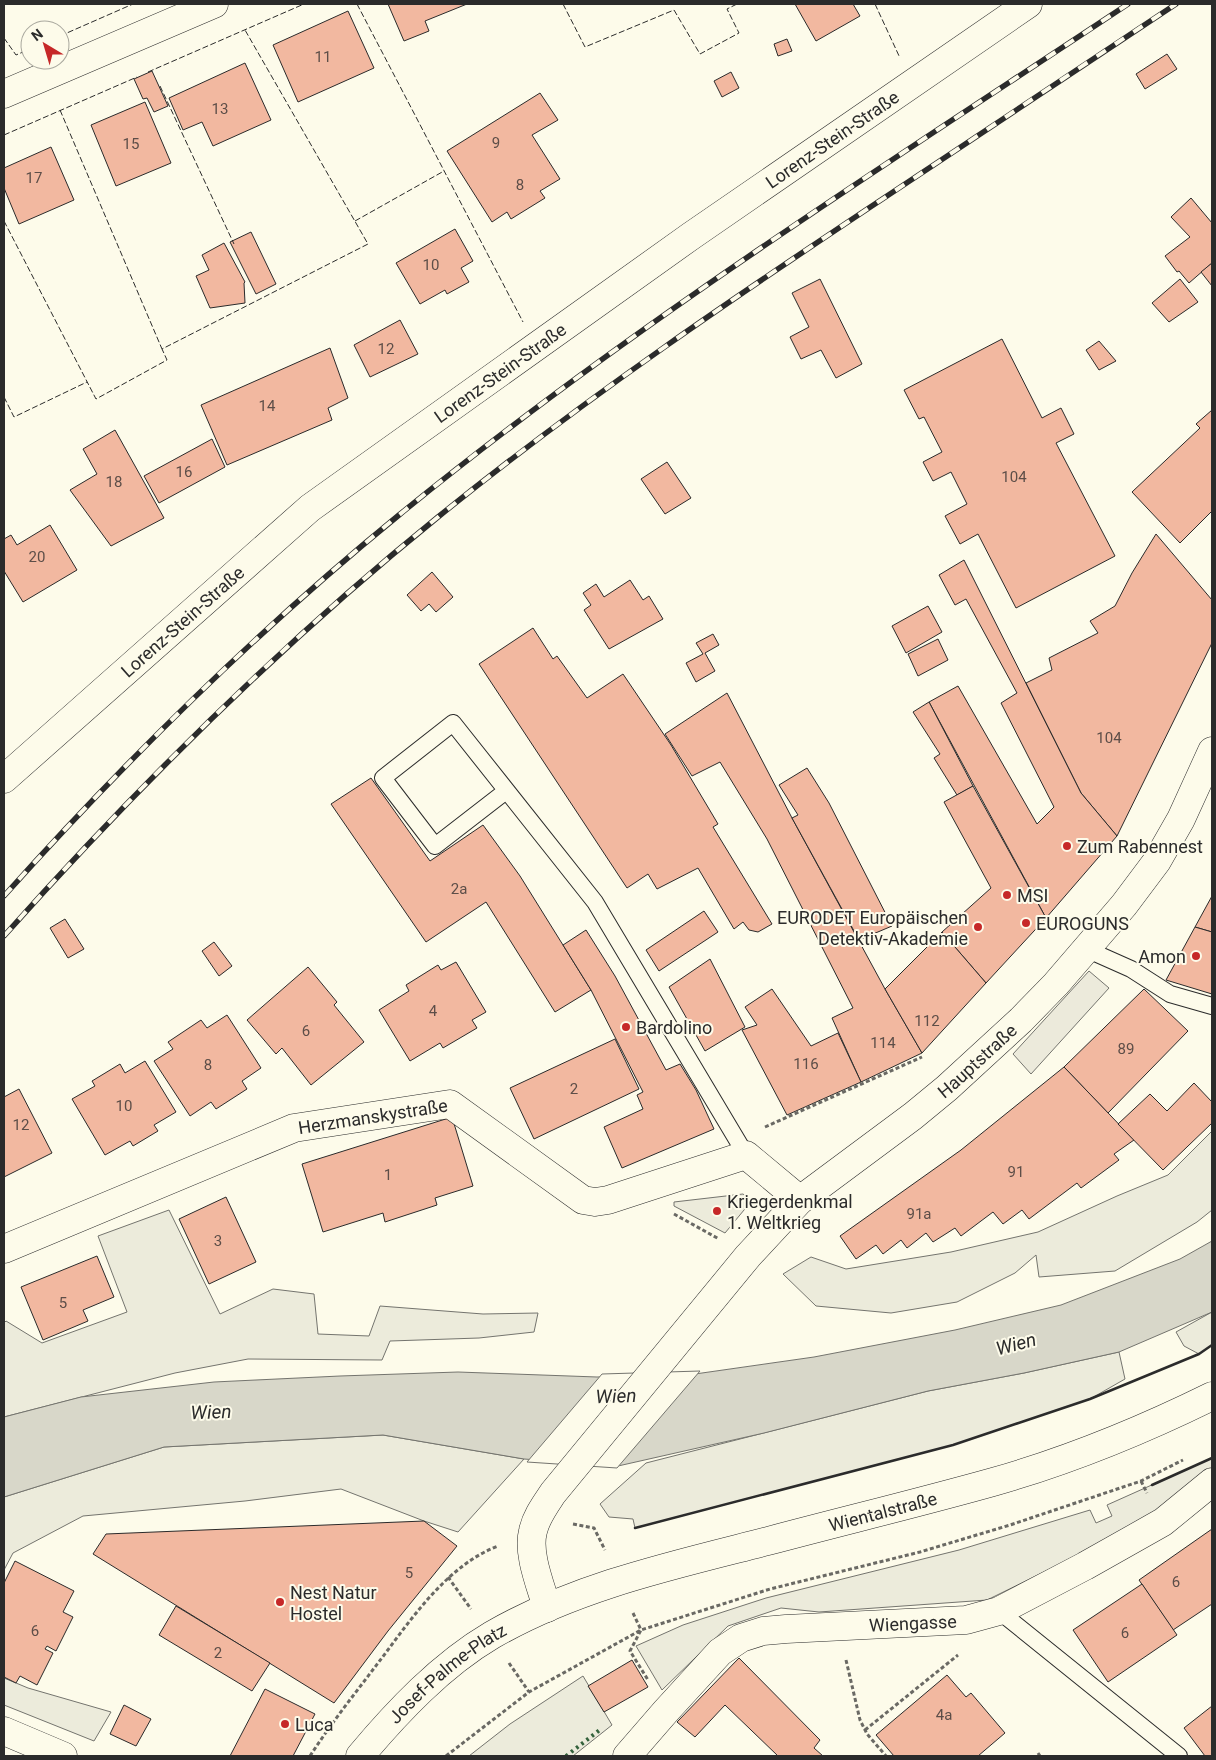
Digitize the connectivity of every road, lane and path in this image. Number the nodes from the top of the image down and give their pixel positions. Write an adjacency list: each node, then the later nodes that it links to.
1 (214, 4): 3 (street)
2 (1028, 4): 5 (street, Lorenz-Stein-Straße)
3 (4, 94)
4 (1212, 750): 7 (street, Hauptstraße)
5 (4, 779)
6 (506, 791): 6 (lane); 11 (lane)
7 (1086, 949): 8 (lane); 13 (street, Hauptstraße)
8 (1212, 1006)
9 (922, 1056): 10 (path)
10 (760, 1129)
11 (746, 1155): 12 (street, Herzmanskystraße); 13 (street)
12 (636, 1192): 14 (path); 15 (street, Herzmanskystraße)
13 (800, 1200): 24 (street, Hauptstraße)
14 (721, 1240)
15 (4, 1249)
16 (1212, 1396): 24 (street, Wientalstraße)
17 (1188, 1457): 18 (path)
18 (1141, 1481): 20 (path); 28 (path)
19 (1212, 1482): 25 (street, Wiengasse)
20 (1144, 1486)
21 (566, 1525): 22 (path)
22 (594, 1528)
23 (504, 1543): 33 (path)
24 (548, 1608): 34 (street, Josef-Palme-Platz)
25 (999, 1611): 26 (street, Wiengasse); 38 (lane)
26 (966, 1620): 27 (street, Wiengasse); 30 (path)
27 (838, 1626): 29 (street, Wiengasse); 30 (path)
28 (641, 1630): 29 (path); 35 (path)
29 (666, 1711): 36 (street, Wiengasse)
30 (865, 1730): 37 (path)
31 (4, 1731): 32 (street)
32 (63, 1756)
33 (310, 1756)
34 (360, 1756)
35 (446, 1756)
36 (627, 1756)
37 (886, 1756)
38 (1179, 1756)

